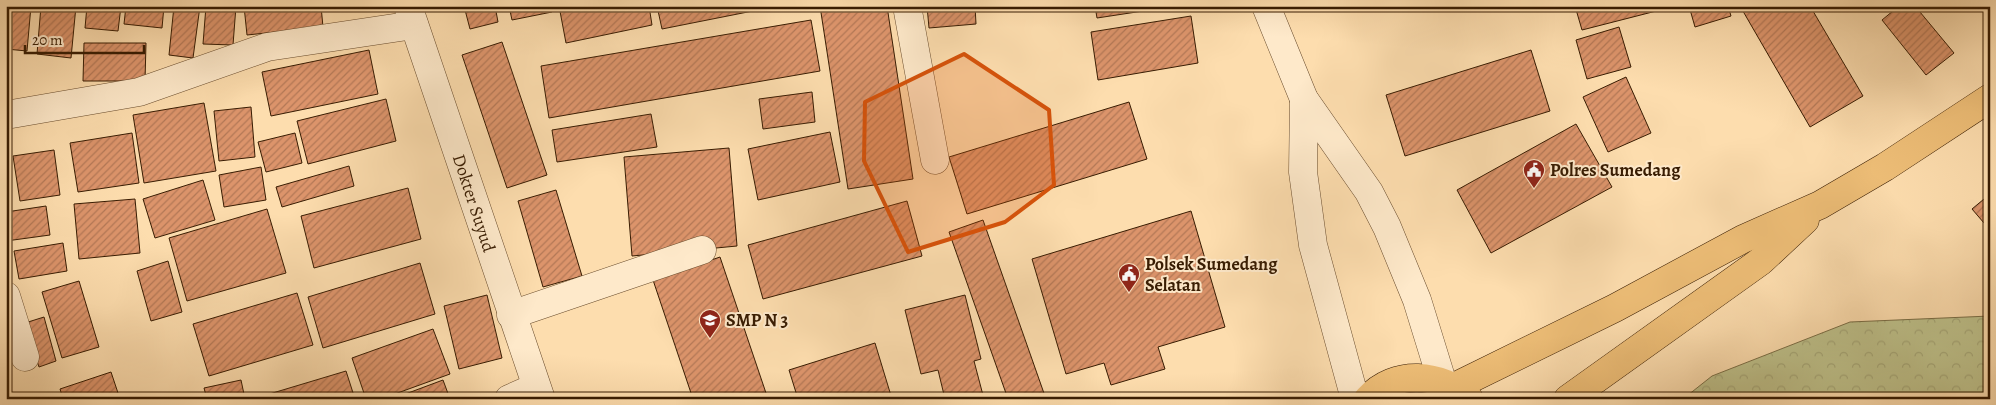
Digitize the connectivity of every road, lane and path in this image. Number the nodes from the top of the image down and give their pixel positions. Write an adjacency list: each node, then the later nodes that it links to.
1 (907, 6): 7 (street)
2 (1266, 6): 5 (street)
3 (411, 16): 6 (street); 11 (street, Dokter Suyud)
4 (1990, 98): 8 (highway)
5 (1304, 99): 13 (street); 16 (street)
6 (6, 115)
7 (935, 160)
8 (1820, 205): 13 (highway); 18 (highway)
9 (702, 250): 11 (street)
10 (6, 296): 12 (street)
11 (511, 315): 14 (street, Dokter Suyud)
12 (25, 357)
13 (1455, 389): 17 (highway)
14 (538, 393): 15 (street)
15 (509, 399)
16 (1356, 399)
17 (1368, 399)
18 (1568, 399)

